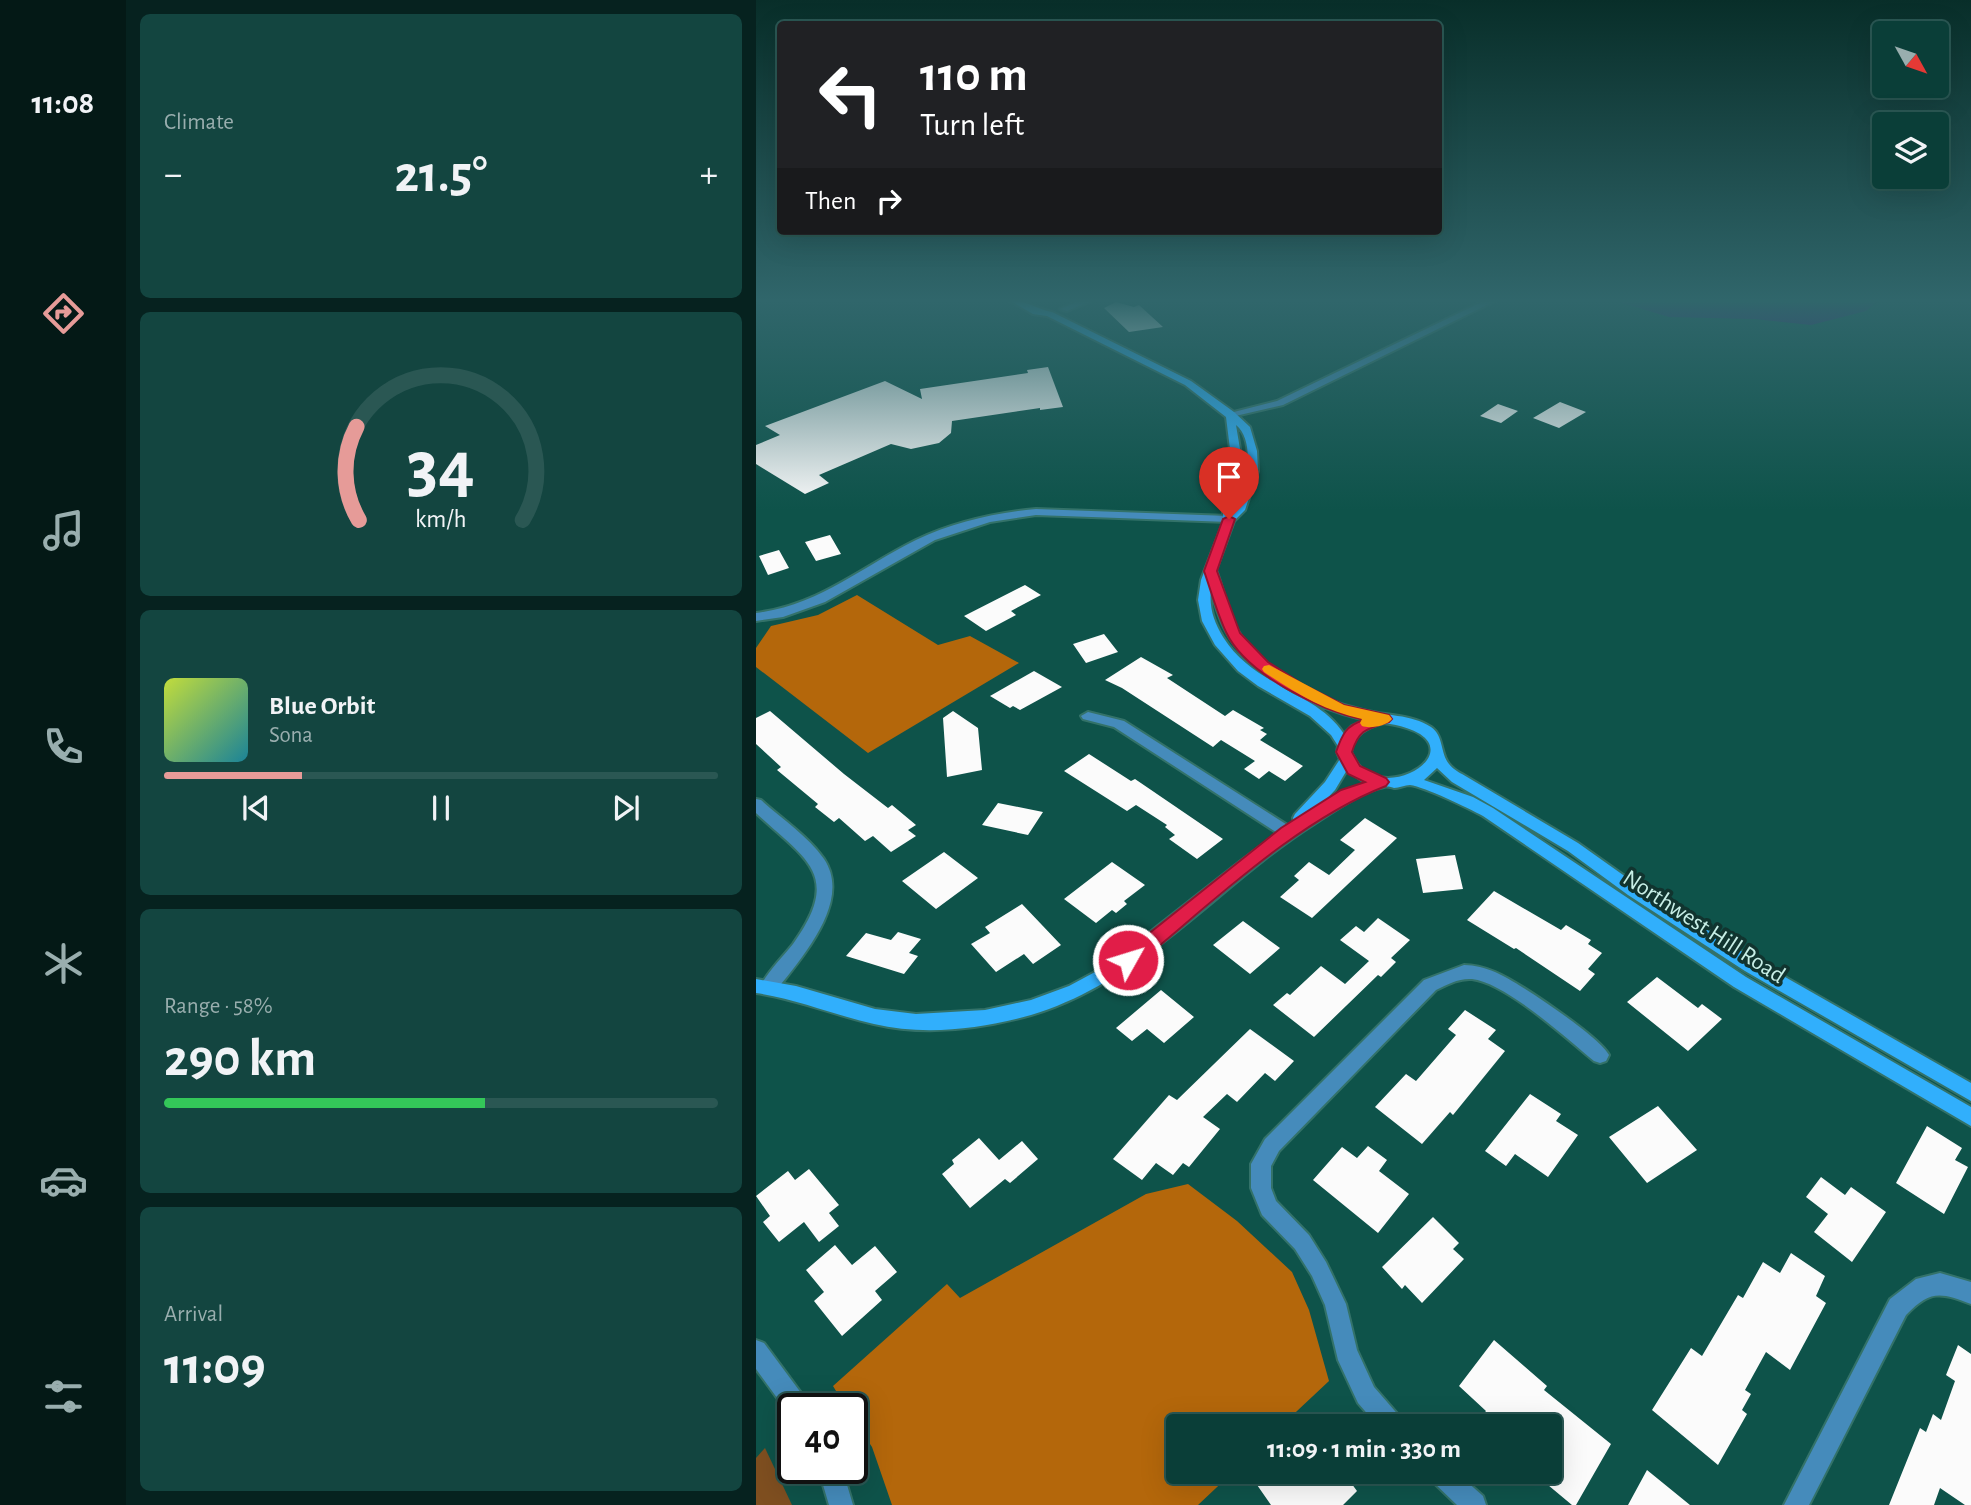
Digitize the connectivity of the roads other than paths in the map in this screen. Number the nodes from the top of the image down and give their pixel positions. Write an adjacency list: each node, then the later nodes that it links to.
1 (1160, 369): 3 (main road)
2 (1352, 369): 3 (street)
3 (1231, 414): 4 (main road)
4 (1229, 519): 5 (main road); 6 (street)
5 (1210, 571): 8 (main road); 9 (main road)
6 (756, 617)
7 (1088, 716): 15 (street)
8 (1384, 719): 9 (main road); 10 (main road)
9 (1344, 744): 11 (main road)
10 (1438, 754): 12 (main road); 18 (main road, Northwest Hill Road)
11 (1346, 761): 13 (main road); 15 (main road)
12 (1410, 780): 13 (main road); 19 (main road, Northwest Hill Road)
13 (1381, 782): 15 (main road)
14 (756, 804): 16 (street)
15 (1287, 832): 16 (main road)
16 (762, 986)
17 (1600, 1055): 23 (street)
18 (1971, 1093)
19 (1971, 1117)
20 (1971, 1293): 28 (street)
21 (756, 1351): 22 (street)
22 (787, 1393)
23 (1383, 1414)
24 (835, 1484): 26 (street)
25 (1452, 1484): 27 (street)
26 (841, 1505)
27 (1474, 1505)
28 (1796, 1505)

